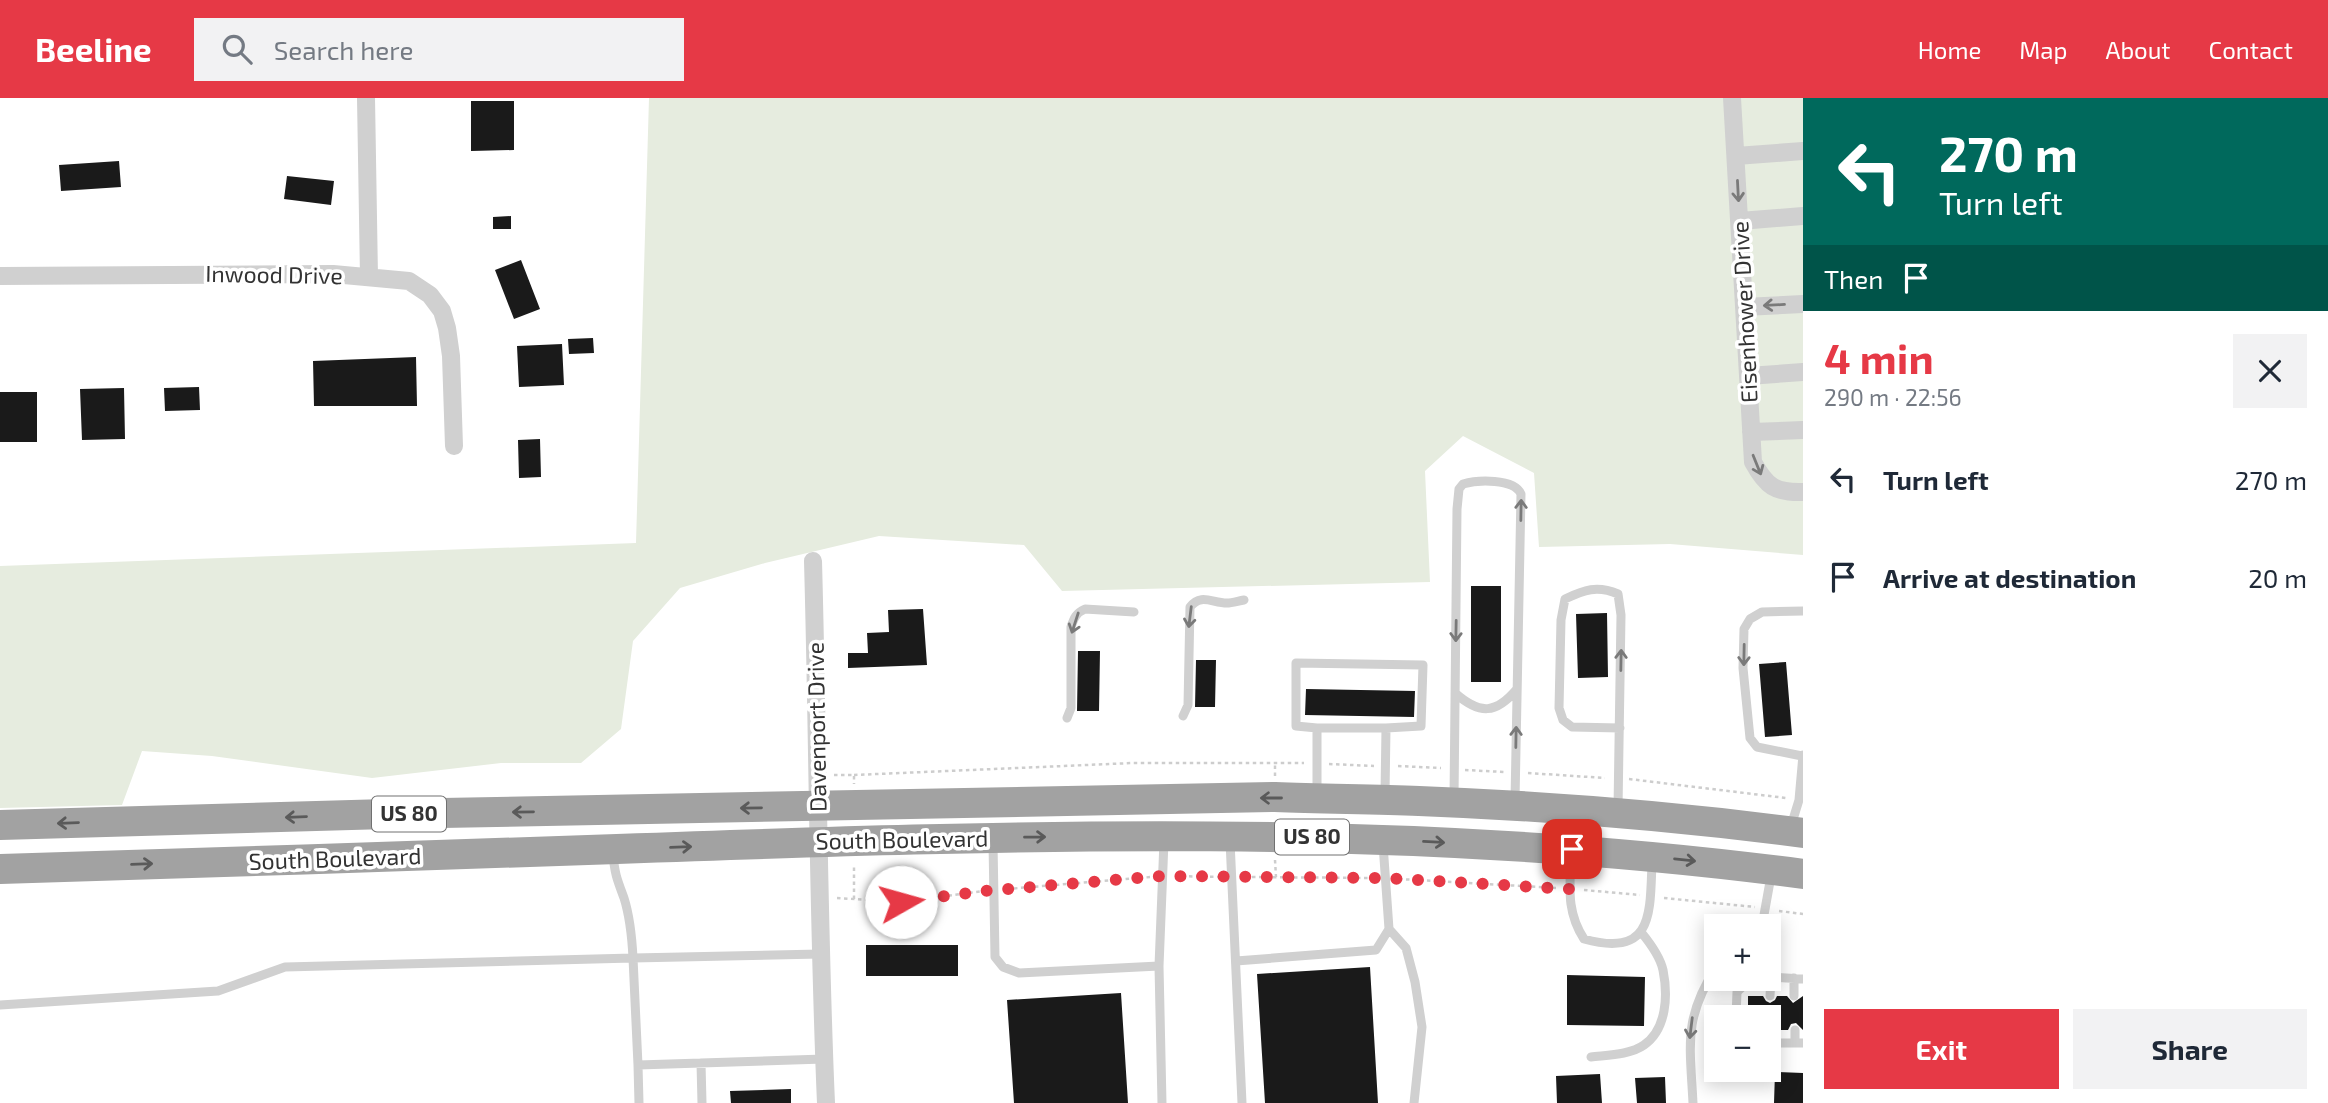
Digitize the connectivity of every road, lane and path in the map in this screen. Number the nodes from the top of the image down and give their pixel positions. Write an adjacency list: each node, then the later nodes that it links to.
1 (366, 98): 8 (street, Inwood Drive)
2 (1732, 98): 4 (street, Eisenhower Drive)
3 (1803, 151): 4 (street)
4 (1736, 156): 6 (street, Eisenhower Drive, one-way to 6)
5 (1803, 216): 6 (street)
6 (1740, 220): 10 (street, Eisenhower Drive)
7 (0, 276): 8 (street, Inwood Drive)
8 (369, 277): 15 (street)
9 (1803, 304): 10 (street, one-way to 10)
10 (1744, 307): 12 (street, Eisenhower Drive)
11 (1803, 372): 12 (street)
12 (1748, 376): 14 (street, Eisenhower Drive)
13 (1803, 430): 14 (street)
14 (1752, 432): 16 (street, Eisenhower Drive, one-way to 16)
15 (454, 446)
16 (1803, 492)
17 (813, 561): 34 (street, Davenport Drive)
18 (1244, 600): 23 (lane, one-way to 23)
19 (1803, 611): 28 (lane, one-way to 28)
20 (1134, 612): 24 (lane, one-way to 24)
21 (1517, 689): 22 (lane); 22 (lane, one-way to 22); 33 (lane, one-way to 21)
22 (1455, 693): 32 (lane)
23 (1183, 716)
24 (1067, 718)
25 (1317, 728): 26 (lane); 26 (lane); 29 (lane)
26 (1386, 728): 30 (lane)
27 (1620, 728): 27 (lane, one-way to 27); 35 (lane)
28 (1803, 755): 39 (lane)
29 (1316, 798): 30 (highway, South Boulevard / US 80); 31 (highway, South Boulevard / US 80, one-way to 31)
30 (1385, 799): 32 (highway, South Boulevard / US 80)
31 (966, 802): 34 (highway, South Boulevard / US 80); 41 (highway)
32 (1454, 802): 33 (highway, South Boulevard / US 80)
33 (1502, 805): 35 (highway, South Boulevard / US 80); 42 (highway)
34 (819, 806): 36 (highway, South Boulevard / US 80, one-way to 36); 43 (street, Davenport Drive)
35 (1618, 813): 39 (highway, South Boulevard / US 80)
36 (0, 825)
37 (1165, 835): 38 (highway, South Boulevard / US 80); 40 (highway, South Boulevard / US 80, one-way to 37); 50 (lane)
38 (1230, 836): 42 (highway, South Boulevard / US 80); 51 (lane)
39 (1799, 837): 48 (highway)
40 (993, 838): 41 (highway, South Boulevard / US 80); 54 (lane)
41 (898, 840): 43 (highway, South Boulevard / US 80)
42 (1383, 840): 44 (highway, South Boulevard / US 80, one-way to 44); 52 (lane)
43 (820, 841): 45 (highway, South Boulevard / US 80, one-way to 43); 56 (street, Davenport Drive)
44 (1572, 849): 46 (highway, South Boulevard / US 80); 53 (lane)
45 (612, 850): 47 (highway, South Boulevard / US 80, one-way to 45); 63 (lane)
46 (1652, 857): 48 (highway, South Boulevard / US 80, one-way to 48); 55 (lane)
47 (0, 869)
48 (1772, 870): 49 (highway, South Boulevard / US 80); 57 (lane)
49 (1803, 874)
50 (1161, 876): 51 (path); 54 (path); 65 (lane)
51 (1232, 877): 52 (path); 64 (lane)
52 (1384, 878): 53 (path); 60 (lane)
53 (1570, 889): 55 (path); 61 (lane)
54 (995, 890): 56 (path); 65 (lane)
55 (1651, 896): 57 (path); 61 (lane)
56 (820, 898): 62 (street, Davenport Drive)
57 (1765, 909): 58 (lane); 59 (path)
58 (1764, 914)
59 (1803, 914)
60 (1389, 929): 64 (lane); 84 (lane)
61 (1641, 932): 75 (lane)
62 (820, 954): 63 (lane); 76 (street, Davenport Drive)
63 (633, 958): 71 (lane); 78 (lane)
64 (1236, 961): 83 (lane)
65 (1159, 966): 82 (lane)
66 (1798, 979): 70 (lane)
67 (1704, 988): 85 (lane, one-way to 85)
68 (1770, 991): 69 (lane)
69 (1770, 996)
70 (1794, 996)
71 (0, 1004)
72 (1795, 1030): 74 (lane)
73 (1781, 1043): 74 (lane)
74 (1799, 1043)
75 (1591, 1057)
76 (824, 1059): 77 (lane); 81 (street, Davenport Drive)
77 (701, 1063): 78 (lane); 80 (lane)
78 (638, 1065): 79 (lane)
79 (639, 1103)
80 (702, 1103)
81 (826, 1103)
82 (1162, 1103)
83 (1242, 1103)
84 (1414, 1103)
85 (1693, 1103)

